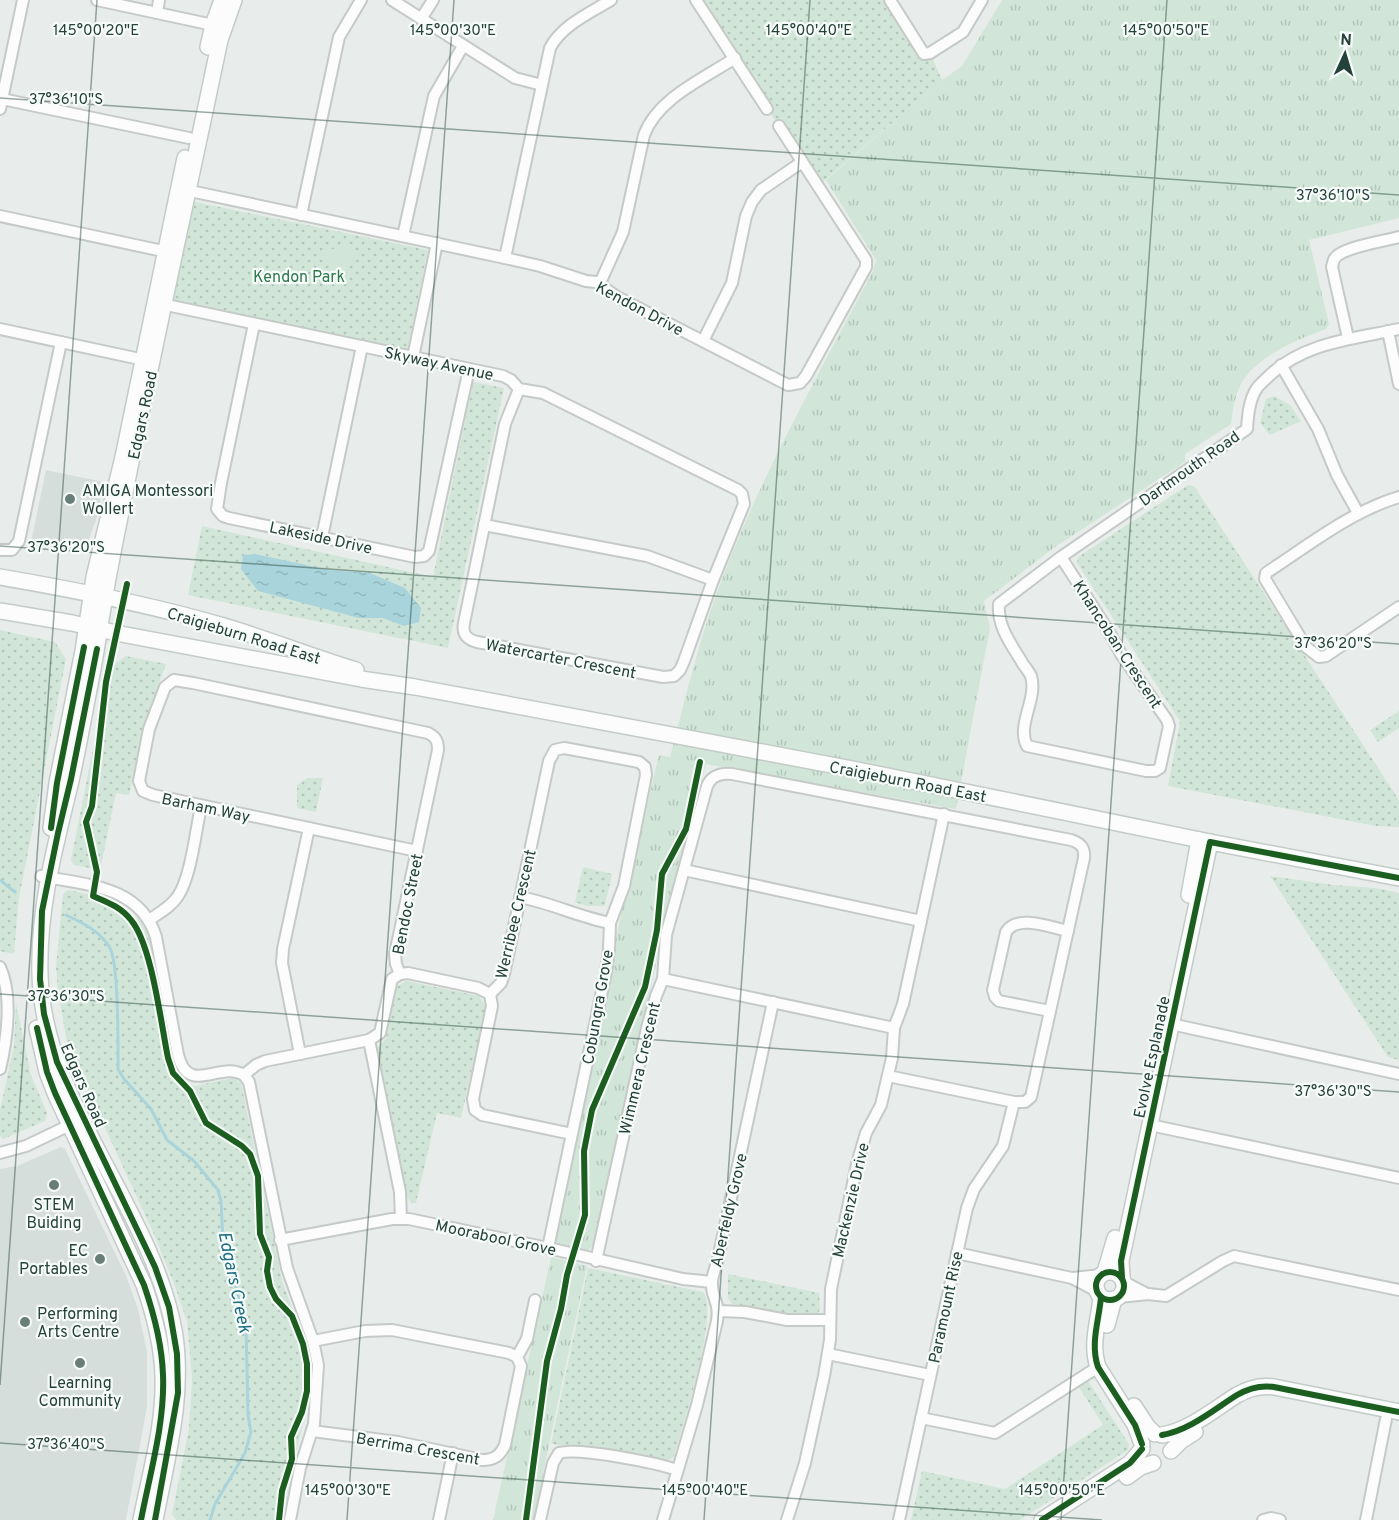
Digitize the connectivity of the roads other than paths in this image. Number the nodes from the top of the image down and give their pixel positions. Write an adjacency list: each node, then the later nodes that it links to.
1 (23, 0): 19 (street)
2 (97, 0): 13 (street)
3 (159, 0): 13 (street)
4 (222, 0): 15 (main road, Edgars Road)
5 (234, 0): 24 (main road, Edgars Road)
6 (361, 0): 25 (street)
7 (392, 0): 14 (street)
8 (433, 0): 14 (street)
9 (611, 0): 18 (street)
10 (696, 0): 17 (street)
11 (890, 0): 12 (street)
12 (982, 0)
13 (157, 13): 15 (street)
14 (421, 19): 16 (street)
15 (213, 25): 22 (main road, Edgars Road)
16 (463, 46): 18 (street); 27 (street)
17 (735, 58): 20 (street); 32 (street)
18 (542, 85): 31 (street)
19 (1, 104): 22 (street)
20 (767, 109)
21 (779, 126): 23 (street, Kendon Drive)
22 (189, 138): 24 (main road, Edgars Road)
23 (802, 162): 38 (street); 38 (street, Kendon Drive)
24 (183, 190): 25 (street, Kendon Drive); 30 (main road, Edgars Road)
25 (301, 215): 27 (street, Kendon Drive)
26 (0, 216): 30 (street)
27 (403, 236): 29 (street, Kendon Drive)
28 (1399, 237): 37 (street)
29 (437, 243): 31 (street, Kendon Drive); 41 (street)
30 (170, 252): 33 (main road, Edgars Road)
31 (505, 258): 32 (street, Kendon Drive)
32 (600, 283): 38 (street, Kendon Drive)
33 (159, 303): 34 (street, Skyway Avenue); 42 (main road, Edgars Road)
34 (254, 324): 40 (street, Skyway Avenue); 51 (street, Lakeside Drive)
35 (0, 329): 39 (street)
36 (1393, 330): 37 (street, Dartmouth Road); 45 (street)
37 (1348, 338): 43 (street, Dartmouth Road)
38 (703, 341)
39 (61, 342): 42 (street); 52 (street)
40 (362, 346): 41 (street, Skyway Avenue); 51 (street)
41 (413, 357): 44 (street, Skyway Avenue)
42 (147, 361): 56 (main road, Edgars Road)
43 (1281, 366): 49 (street); 53 (street, Dartmouth Road)
44 (469, 369): 46 (street, Skyway Avenue); 51 (street, Lakeside Drive)
45 (1399, 384)
46 (519, 389): 47 (street, Skyway Avenue); 50 (street, Watercarter Crescent)
47 (738, 490): 55 (street, Watercarter Crescent)
48 (1399, 496): 49 (street)
49 (1358, 513): 58 (street)
50 (484, 525): 55 (street); 55 (street, Watercarter Crescent)
51 (322, 537)
52 (0, 550)
53 (1061, 557): 57 (street, Dartmouth Road); 57 (street, Khancoban Crescent)
54 (0, 576): 56 (main road, Craigieburn Road East)
55 (713, 580)
56 (98, 596): 60 (main road, Edgars Road); 61 (main road, Craigieburn Road East)
57 (999, 604)
58 (1399, 607)
59 (0, 611): 60 (main road, Craigieburn Road East)
60 (94, 628): 61 (main road, Craigieburn Road East); 70 (main road, Edgars Road)
61 (415, 687): 67 (main road, Craigieburn Road East)
62 (438, 750): 64 (street, Barham Way); 68 (street, Bendoc Street)
63 (645, 767): 72 (street, Werribee Crescent); 75 (street, Cobungra Grove)
64 (201, 806): 66 (street, Barham Way); 73 (street)
65 (944, 814): 69 (street, Wimmera Crescent); 74 (street, Mackenzie Drive); 76 (street)
66 (309, 828): 68 (street, Barham Way); 86 (street)
67 (1205, 841): 71 (main road, Craigieburn Road East); 83 (main road, Evolve Esplanade)
68 (417, 851): 78 (street, Bendoc Street)
69 (684, 870): 74 (street); 79 (street, Wimmera Crescent)
70 (45, 877): 73 (street); 92 (main road, Edgars Road)
71 (1399, 878)
72 (520, 897): 75 (street); 80 (street, Werribee Crescent)
73 (149, 920): 89 (street)
74 (921, 921): 84 (street, Mackenzie Drive)
75 (610, 923): 94 (street, Cobungra Grove)
76 (1068, 931): 82 (street); 82 (street)
77 (0, 967): 87 (street)
78 (400, 974): 80 (street); 85 (street, Bendoc Street)
79 (663, 979): 81 (street); 101 (street, Wimmera Crescent)
80 (490, 994): 94 (street, Werribee Crescent)
81 (773, 1002): 84 (street); 105 (street, Aberfeldy Grove)
82 (1050, 1011): 91 (street)
83 (1167, 1023): 88 (street); 93 (main road, Evolve Esplanade)
84 (894, 1028): 90 (street, Mackenzie Drive)
85 (369, 1040): 86 (street); 97 (street)
86 (300, 1054): 89 (street)
87 (0, 1069)
88 (1399, 1074)
89 (244, 1075): 98 (street)
90 (888, 1076): 91 (street); 111 (street, Mackenzie Drive)
91 (1014, 1102): 100 (street, Paramount Rise)
92 (76, 1122): 95 (street); 126 (main road, Edgars Road); 127 (main road, Edgars Road)
93 (1145, 1124): 96 (street); 102 (main road, Evolve Esplanade); 104 (main road, Evolve Esplanade)
94 (572, 1134): 99 (street, Cobungra Grove)
95 (0, 1153)
96 (1399, 1178)
97 (401, 1219): 98 (street, Moorabool Grove); 99 (street, Moorabool Grove)
98 (280, 1240): 112 (street)
99 (548, 1248): 101 (street, Moorabool Grove)
100 (957, 1253): 103 (street); 116 (street, Paramount Rise)
101 (596, 1260): 105 (street, Moorabool Grove)
102 (1103, 1274): 103 (street); 104 (main road); 108 (main road)
103 (1072, 1278): 108 (street)
104 (1123, 1280): 107 (street); 108 (main road)
105 (711, 1282): 110 (street, Aberfeldy Grove)
106 (1399, 1290): 107 (street)
107 (1148, 1294): 108 (street)
108 (1108, 1296): 115 (main road); 120 (main road)
109 (535, 1300): 114 (street)
110 (718, 1311): 111 (street); 125 (street, Aberfeldy Grove)
111 (830, 1320): 113 (street, Mackenzie Drive)
112 (313, 1341): 114 (street); 119 (street)
113 (828, 1354): 116 (street); 132 (street, Mackenzie Drive)
114 (517, 1357): 123 (street, Berrima Crescent)
115 (1098, 1367): 118 (street); 121 (main road)
116 (930, 1375): 118 (street, Paramount Rise)
117 (1395, 1417): 120 (main road); 122 (main road); 138 (street)
118 (921, 1418): 133 (street, Paramount Rise)
119 (312, 1431): 123 (street, Berrima Crescent); 128 (street)
120 (1159, 1434): 121 (main road); 122 (main road)
121 (1142, 1447): 124 (main road); 134 (main road)
122 (1171, 1451): 124 (main road)
123 (453, 1453): 129 (street)
124 (1153, 1463): 135 (main road)
125 (677, 1470): 130 (street); 131 (street, Aberfeldy Grove)
126 (141, 1520)
127 (155, 1520)
128 (290, 1520)
129 (439, 1520)
130 (540, 1520)
131 (663, 1520)
132 (787, 1520)
133 (899, 1520)
134 (1042, 1520)
135 (1060, 1520)
136 (1263, 1520): 137 (street)
137 (1280, 1520)
138 (1366, 1520)

